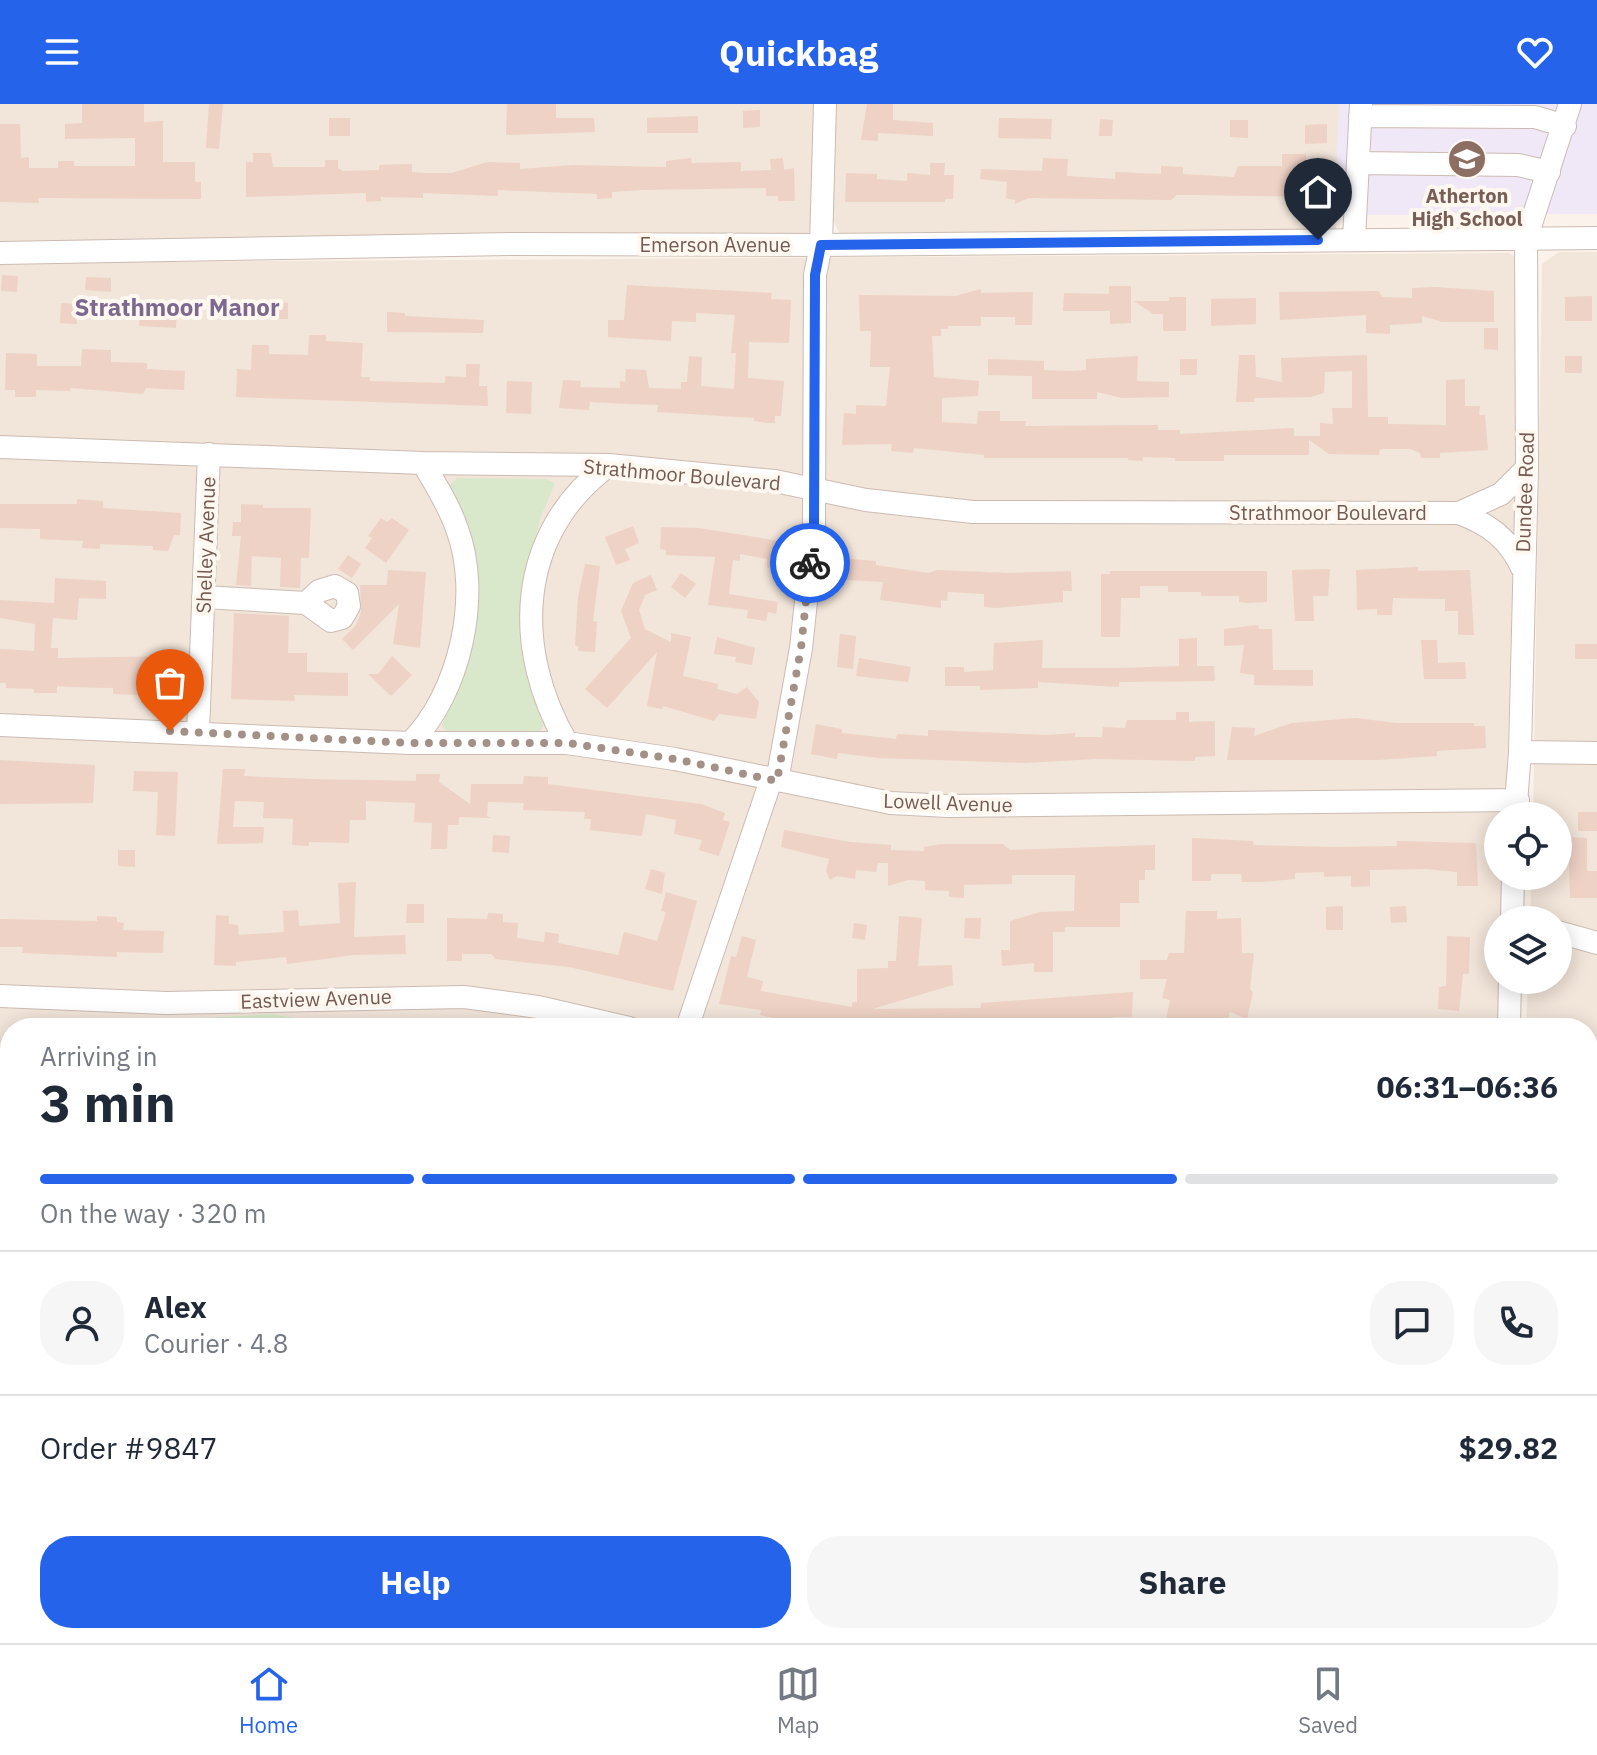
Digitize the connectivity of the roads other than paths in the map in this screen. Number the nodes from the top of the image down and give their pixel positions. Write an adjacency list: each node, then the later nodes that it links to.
1 (825, 104): 9 (street)
2 (1360, 110): 3 (street); 4 (street)
3 (1568, 115): 5 (street, Dundee Road)
4 (1359, 163): 5 (street); 7 (street)
5 (1549, 172): 8 (street, Dundee Road)
6 (1597, 238): 8 (street)
7 (1354, 239): 8 (street, Emerson Avenue); 9 (street, Emerson Avenue)
8 (1526, 239): 15 (street, Dundee Road)
9 (821, 245): 10 (street, Emerson Avenue); 16 (street)
10 (0, 253)
11 (0, 447): 12 (street, Strathmoor Boulevard)
12 (209, 454): 13 (street, Strathmoor Boulevard); 19 (street, Shelley Avenue)
13 (423, 463): 14 (street, Strathmoor Boulevard); 23 (street)
14 (609, 465): 16 (street, Strathmoor Boulevard); 24 (street)
15 (1527, 468): 17 (street, Strathmoor Boulevard); 18 (street, Dundee Road)
16 (813, 489): 17 (street, Strathmoor Boulevard); 27 (street)
17 (1459, 513): 18 (street, Strathmoor Boulevard)
18 (1523, 569): 25 (street, Dundee Road)
19 (203, 597): 20 (street); 22 (street, Shelley Avenue)
20 (306, 603)
21 (0, 725): 22 (street, Lowell Avenue)
22 (198, 732): 23 (street, Lowell Avenue)
23 (410, 743): 24 (street, Lowell Avenue)
24 (567, 743): 27 (street, Lowell Avenue)
25 (1520, 752): 26 (street); 28 (street, Dundee Road)
26 (1597, 753)
27 (774, 780): 29 (street, Lowell Avenue); 35 (street)
28 (1516, 802)
29 (1484, 808)
30 (1572, 936): 31 (street)
31 (1597, 943)
32 (1510, 994): 36 (street)
33 (0, 996): 34 (street, Eastview Avenue)
34 (586, 1018)
35 (691, 1018)
36 (1509, 1018)

